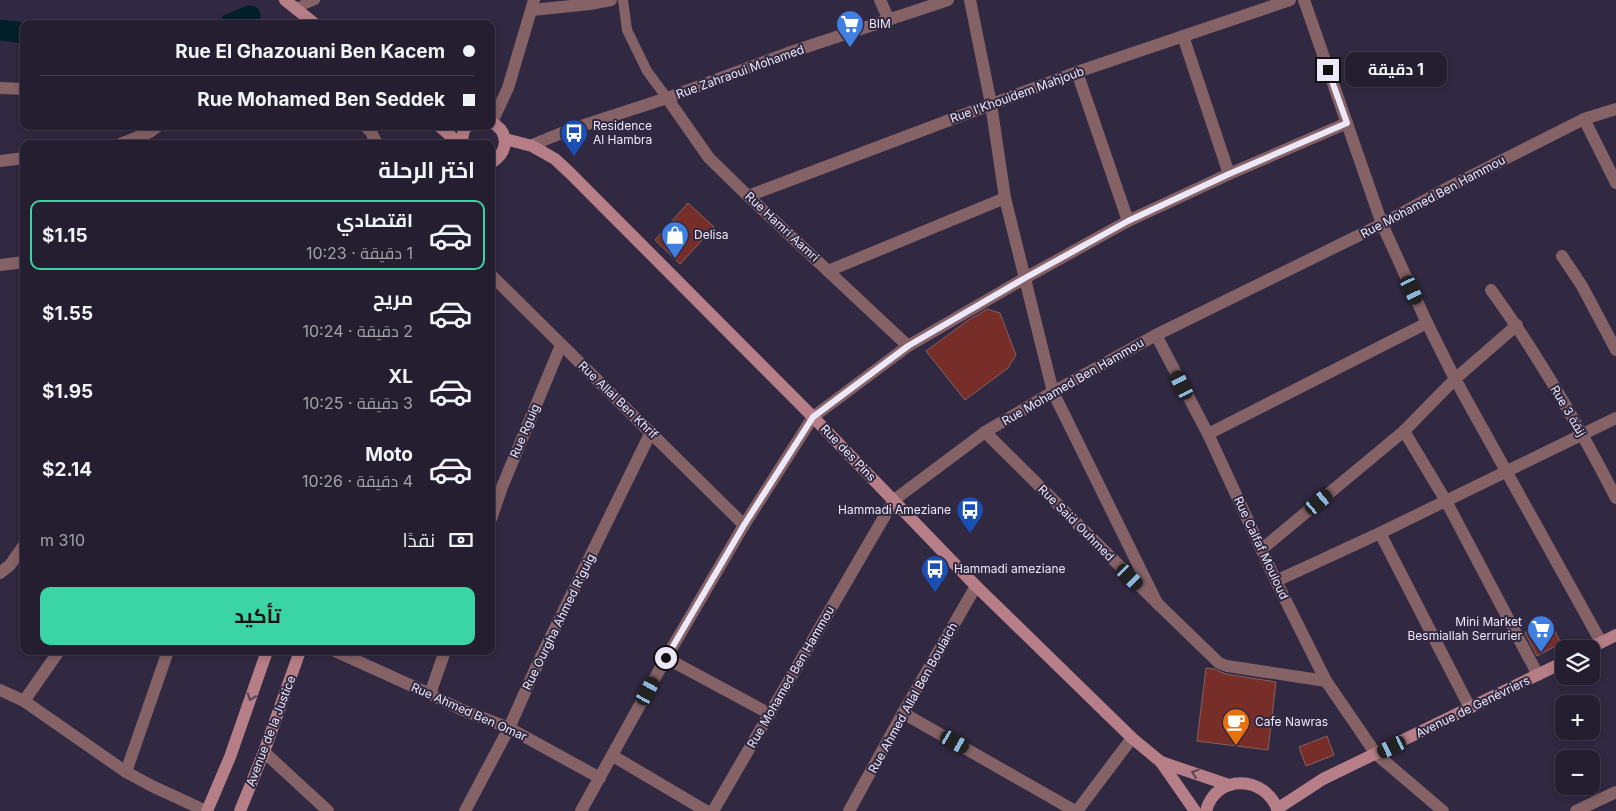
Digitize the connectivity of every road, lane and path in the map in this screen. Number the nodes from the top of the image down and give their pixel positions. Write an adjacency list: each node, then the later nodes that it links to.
1 (285, 0): 11 (street)
2 (315, 0): 11 (lane)
3 (611, 0): 10 (street)
4 (623, 0): 18 (lane)
5 (880, 0): 13 (street)
6 (948, 0): 13 (street, Rue Zahraoui Mohamed)
7 (970, 0): 19 (street)
8 (1290, 0): 14 (street, Rue l'Khouidem Mahjoub)
9 (1304, 0): 23 (street)
10 (533, 5): 21 (street)
11 (296, 8): 12 (street)
12 (310, 20)
13 (889, 20): 18 (street, Rue Zahraoui Mohamed)
14 (1182, 36): 15 (street, Rue l'Khouidem Mahjoub); 34 (street)
15 (1077, 72): 19 (street, Rue l'Khouidem Mahjoub); 38 (street)
16 (0, 88): 17 (street)
17 (20, 89)
18 (667, 98): 30 (street, Rue Zahraoui Mohamed); 36 (street, Rue Hamri Aamri)
19 (991, 104): 36 (street, Rue l'Khouidem Mahjoub); 37 (street)
20 (1616, 109): 22 (street, Rue Mohamed Ben Hammou)
21 (495, 116)
22 (1584, 119): 35 (street); 39 (street, Rue Mohamed Ben Hammou)
23 (1347, 123): 34 (street); 39 (street)
24 (495, 125): 27 (street)
25 (153, 130): 28 (street)
26 (444, 130): 29 (street)
27 (505, 139): 30 (street, Rue des Pins); 32 (street)
28 (130, 140)
29 (456, 140)
30 (532, 145): 55 (street, Rue des Pins)
31 (20, 158): 33 (street)
32 (495, 160)
33 (0, 161)
34 (1229, 174): 38 (street)
35 (1616, 183)
36 (748, 196): 43 (street, Rue Hamri Aamri)
37 (1005, 198): 43 (street); 44 (street)
38 (1128, 221): 44 (street)
39 (1382, 224): 47 (street); 49 (street, Rue Mohamed Ben Hammou)
40 (1562, 256): 52 (street)
41 (20, 262): 42 (street)
42 (0, 265)
43 (828, 271): 51 (street, Rue Hamri Aamri)
44 (1025, 278): 51 (street); 54 (street)
45 (495, 279): 50 (street, Rue Allal Ben Khrif)
46 (1491, 290): 48 (street, Rue 3 زنقة)
47 (1427, 323): 53 (street); 60 (street)
48 (1517, 325): 53 (street); 61 (street, Rue 3 زنقة)
49 (1156, 335): 54 (street, Rue Mohamed Ben Hammou); 60 (street, Rue Calfaf Mouloud)
50 (561, 345): 58 (street, Rue Allal Ben Khrif); 66 (street, Rue Rguig)
51 (908, 346): 55 (street)
52 (1616, 350)
53 (1455, 379): 57 (street); 62 (street)
54 (1053, 392): 59 (street, Rue Mohamed Ben Hammou); 74 (street)
55 (813, 417): 64 (street, Rue des Pins); 67 (street)
56 (1616, 418): 61 (street)
57 (1404, 431): 65 (street); 69 (street)
58 (651, 432): 67 (street, Rue Allal Ben Khrif); 93 (street, Rue Ourgha Ahmed R'guig)
59 (985, 432): 64 (street, Rue Mohamed Ben Hammou); 74 (street, Rue Said Ouhmed)
60 (1208, 434): 69 (street, Rue Calfaf Mouloud)
61 (1583, 434): 62 (street); 63 (street, Rue 3 زنقة)
62 (1506, 471): 65 (street); 76 (street)
63 (1616, 498)
64 (894, 500): 73 (street, Rue des Pins); 92 (street, Rue Mohamed Ben Hammou)
65 (1446, 501): 68 (street); 85 (street)
66 (495, 507)
67 (744, 525): 83 (street)
68 (1380, 533): 72 (street); 90 (street)
69 (1262, 549): 72 (street, Rue Calfaf Mouloud)
70 (20, 550): 71 (street)
71 (0, 573)
72 (1276, 582): 86 (street, Rue Calfaf Mouloud)
73 (976, 586): 91 (street, Rue Ahmed Allal Ben Boulaich); 94 (street, Rue des Pins)
74 (1157, 603): 86 (street, Rue Said Ouhmed)
75 (1616, 635): 76 (street)
76 (1601, 642)
77 (56, 655): 89 (street)
78 (167, 655): 99 (street)
79 (266, 655): 106 (street, one-way to 106)
80 (299, 655): 95 (street, Avenue de la Justice)
81 (344, 655): 88 (street, Rue Ahmed Ben Omar)
82 (444, 655): 88 (street)
83 (666, 658): 92 (street); 97 (street)
84 (1555, 666): 85 (street, Avenue de Genévriers)
85 (1538, 675): 90 (street, Avenue de Genévriers)
86 (1326, 681): 96 (street, Rue Calfaf Mouloud)
87 (0, 690): 89 (street)
88 (430, 694): 93 (street, Rue Ahmed Ben Omar)
89 (24, 701): 99 (street)
90 (1470, 708): 96 (street, Avenue de Genévriers)
91 (903, 713): 104 (street, Rue Ahmed Allal Ben Boulaich); 112 (street)
92 (770, 714): 111 (street, Rue Mohamed Ben Hammou)
93 (510, 728): 100 (street, Rue Ahmed Ben Omar); 109 (street, Rue Ourgha Ahmed R'guig)
94 (1132, 738): 98 (street, Rue des Pins); 112 (street)
95 (264, 752): 107 (street, Avenue de la Justice); 108 (street)
96 (1376, 754): 105 (street, Avenue de Genévriers); 115 (street, Rue Calfaf Mouloud)
97 (613, 756): 100 (street); 110 (street)
98 (1161, 762): 101 (street, Rue des Pins, one-way to 98); 113 (street, Rue des Pins)
99 (126, 772): 106 (street)
100 (600, 778): 103 (street)
101 (1229, 785): 105 (street, Rue des Pins); 114 (street)
102 (1616, 792): 116 (street)
103 (583, 810)
104 (854, 810)
105 (1278, 810)
106 (206, 811)
107 (240, 811)
108 (328, 811)
109 (465, 811)
110 (706, 811)
111 (713, 811)
112 (1076, 811)
113 (1195, 811)
114 (1206, 811)
115 (1443, 811)
116 (1576, 811)

